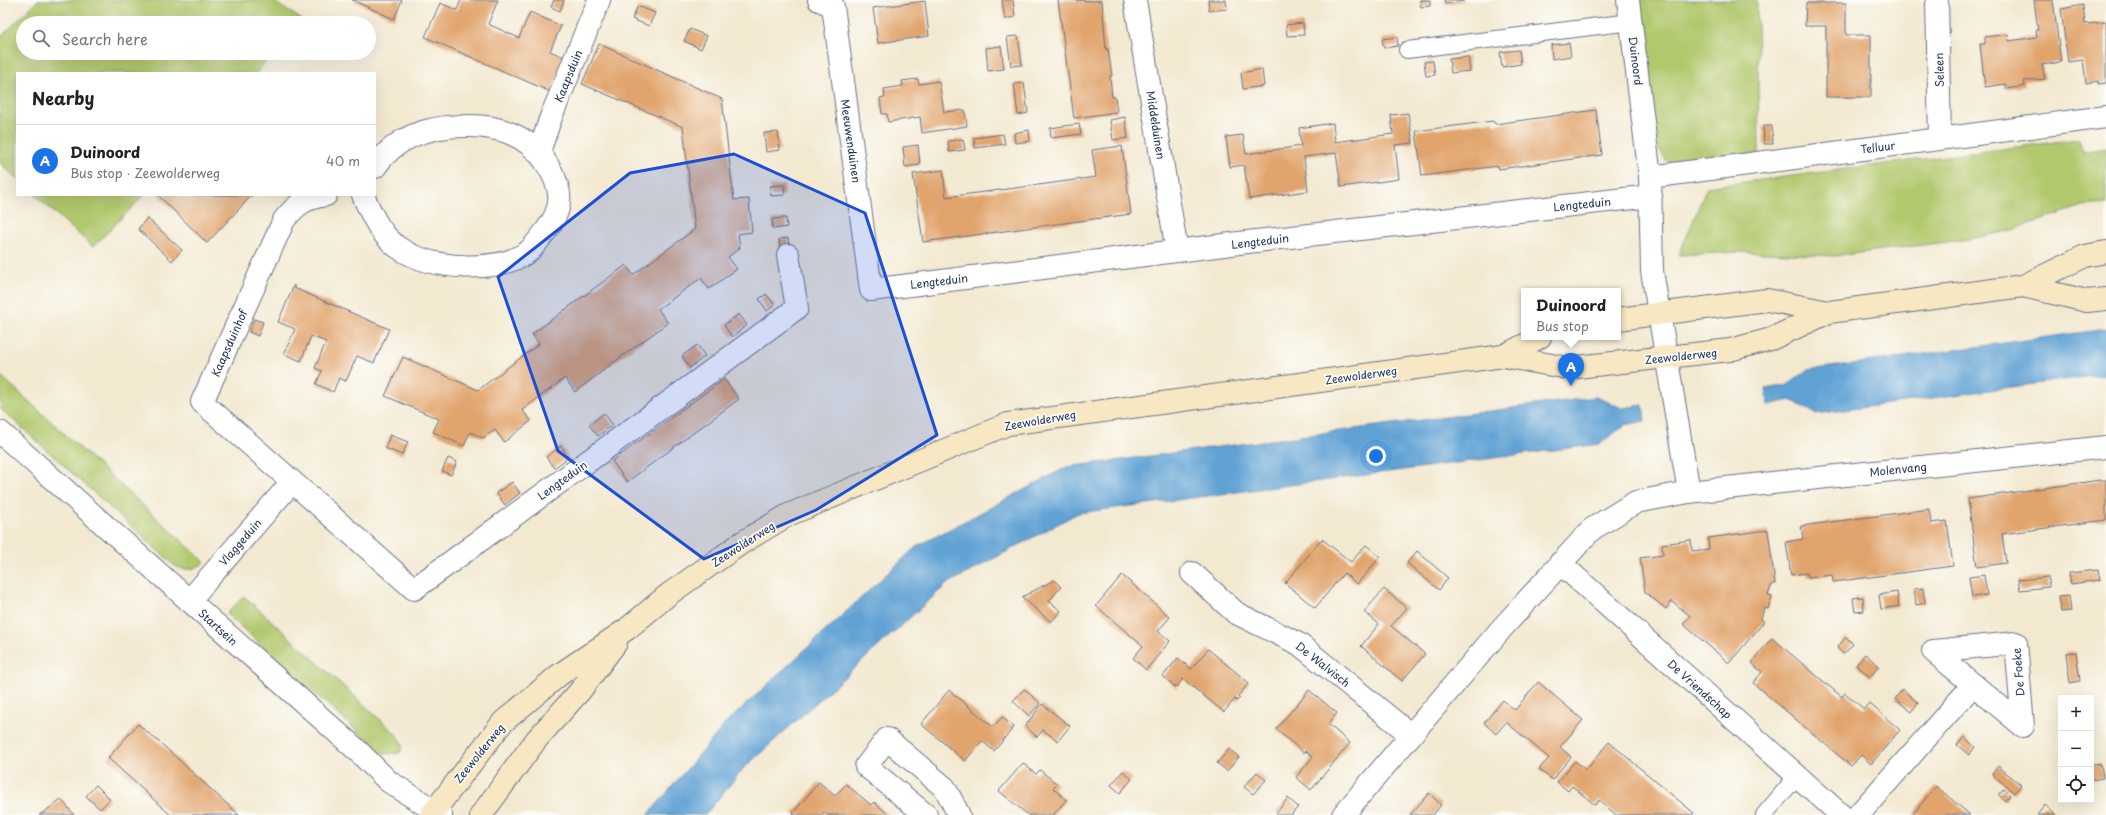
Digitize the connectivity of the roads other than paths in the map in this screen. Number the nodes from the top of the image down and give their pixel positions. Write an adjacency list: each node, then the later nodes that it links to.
1 (599, 0): 10 (street, Kaapsduin)
2 (819, 0): 19 (street, Meeuwenduinen)
3 (1135, 0): 15 (street, Middelduinen)
4 (1628, 0): 6 (street, Duinoord)
5 (1937, 0): 9 (street, Seleen)
6 (1631, 22): 7 (lane); 12 (street, Duinoord)
7 (1407, 50)
8 (2106, 117): 9 (street, Telluur)
9 (1940, 139): 12 (street, Telluur)
10 (539, 152): 11 (street); 14 (street)
11 (376, 166)
12 (1651, 187): 15 (street, Lengteduin); 22 (street, Duinoord)
13 (318, 196): 29 (street, Kaapsduinhof)
14 (363, 196)
15 (1177, 251): 19 (street, Lengteduin)
16 (2106, 252): 18 (main road, Zeewolderweg)
17 (788, 255): 29 (street, Lengteduin)
18 (2023, 286): 20 (main road, Zeewolderweg); 21 (main road, Zeewolderweg)
19 (871, 290)
20 (2106, 299)
21 (1829, 312): 22 (main road, Zeewolderweg); 26 (main road, Zeewolderweg)
22 (1659, 313): 23 (main road, Zeewolderweg); 26 (street, Duinoord)
23 (1621, 319)
24 (1534, 340): 25 (main road, Zeewolderweg)
25 (1503, 356): 26 (main road, Zeewolderweg); 34 (main road, Zeewolderweg)
26 (1667, 358): 30 (street)
27 (0, 432): 33 (street, Startsein)
28 (2106, 447): 30 (street, Molenvang)
29 (292, 482): 33 (street, Vlaggeduin)
30 (1689, 492): 31 (street, Molenvang)
31 (1560, 563): 36 (street); 37 (street, De Vriendschap)
32 (1192, 573): 36 (street, De Walvisch)
33 (188, 601): 38 (street, Startsein)
34 (627, 629): 38 (main road, Zeewolderweg); 39 (main road, Zeewolderweg)
35 (1974, 685): 35 (street, De Foeke); 45 (street)
36 (1411, 736): 42 (street)
37 (1797, 776): 43 (lane); 44 (street, De Vriendschap)
38 (435, 813)
39 (481, 815)
40 (926, 815): 41 (street)
41 (959, 815)
42 (1342, 815)
43 (1764, 815)
44 (1841, 815)
45 (1858, 815)

